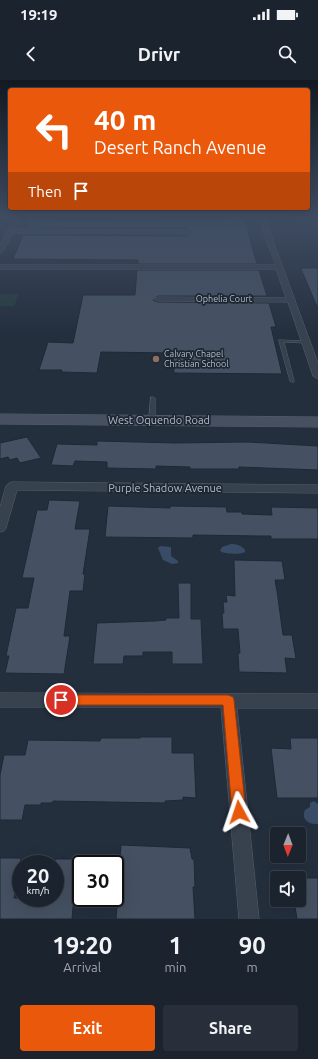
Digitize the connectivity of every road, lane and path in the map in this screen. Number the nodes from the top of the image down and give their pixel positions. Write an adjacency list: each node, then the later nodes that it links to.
1 (275, 255): 3 (street)
2 (0, 267): 3 (street)
3 (279, 267): 5 (street)
4 (158, 299): 5 (street, Ophelia Court)
5 (291, 300): 6 (street)
6 (306, 342): 7 (street); 8 (lane)
7 (318, 376)
8 (292, 381)
9 (154, 398): 11 (lane)
10 (0, 419): 11 (street, West Oquendo Road)
11 (152, 420): 12 (street, West Oquendo Road)
12 (318, 422)
13 (318, 489): 14 (street, Purple Shadow Avenue)
14 (0, 528)
15 (0, 700): 16 (street)
16 (228, 700): 17 (street); 18 (street)
17 (318, 701)
18 (249, 919)

